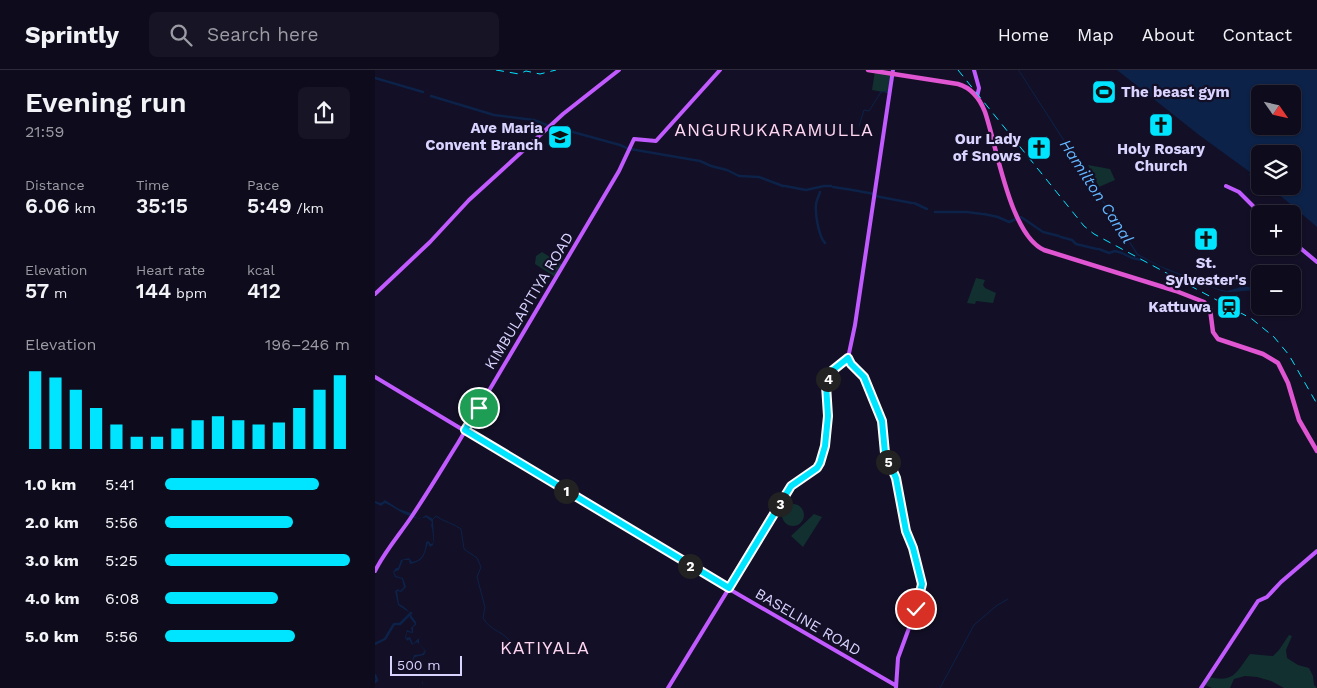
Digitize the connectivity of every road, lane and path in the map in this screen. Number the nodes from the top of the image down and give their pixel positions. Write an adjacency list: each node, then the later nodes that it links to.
1 (619, 70): 12 (main road)
2 (720, 70): 15 (main road, KIMBULAPITIYA ROAD)
3 (868, 70): 6 (highway)
4 (877, 70): 6 (highway)
5 (974, 70): 7 (main road)
6 (893, 72): 7 (highway); 13 (main road)
7 (977, 95): 16 (highway)
8 (1226, 186): 9 (main road)
9 (1252, 205)
10 (1301, 249): 11 (main road)
11 (1317, 262)
12 (375, 294)
13 (848, 358): 19 (main road); 20 (main road)
14 (375, 377): 15 (main road, BASELINE ROAD)
15 (465, 430): 18 (main road, KIMBULAPITIYA ROAD); 19 (main road, BASELINE ROAD)
16 (1317, 450)
17 (1317, 551): 22 (main road)
18 (375, 571)
19 (729, 588): 20 (main road, BASELINE ROAD); 21 (main road)
20 (896, 686)
21 (669, 688)
22 (1201, 688)

